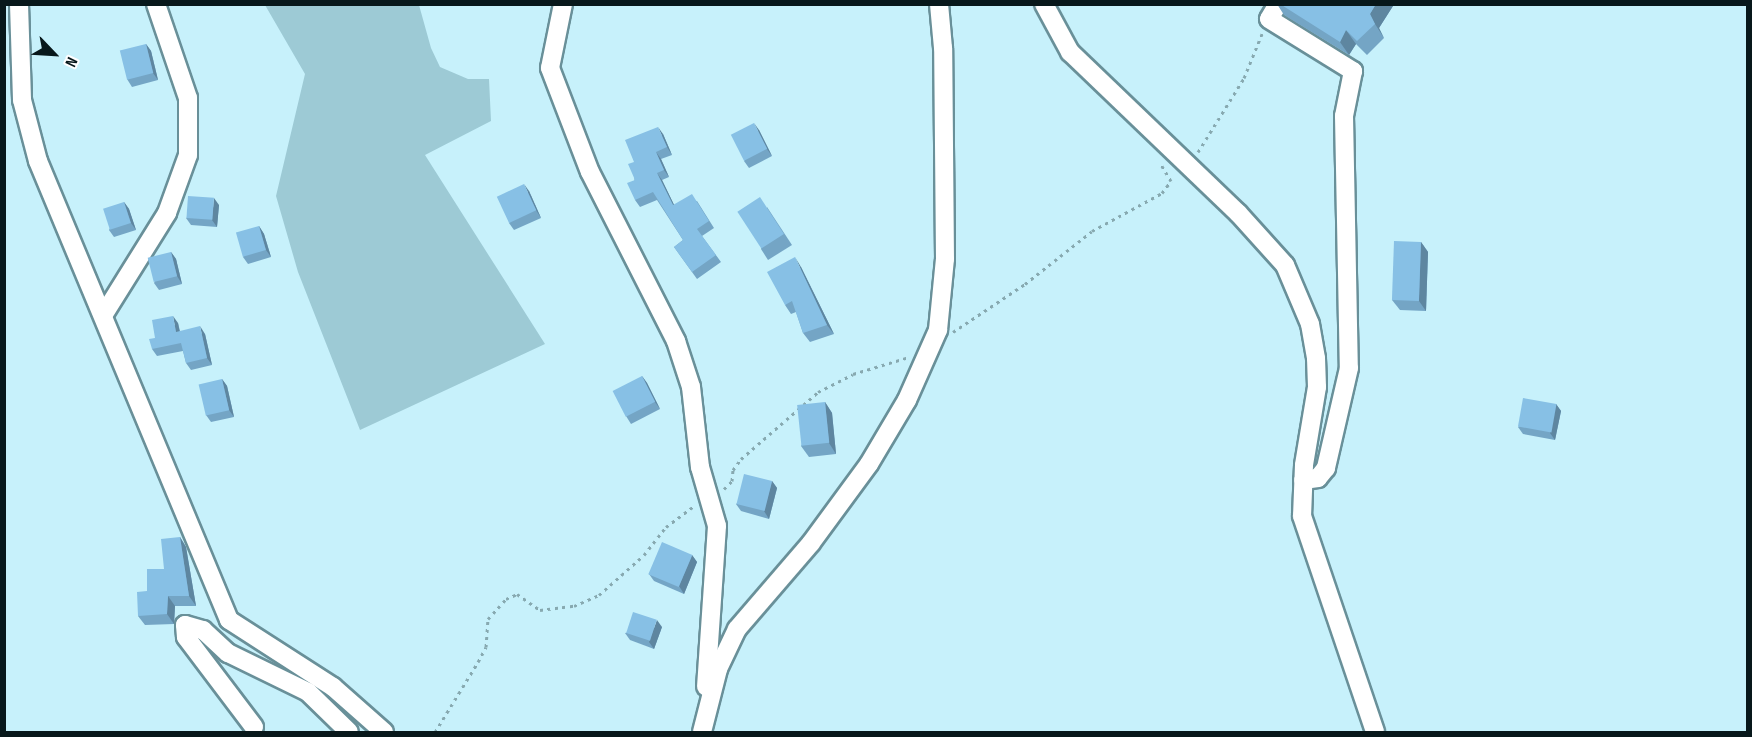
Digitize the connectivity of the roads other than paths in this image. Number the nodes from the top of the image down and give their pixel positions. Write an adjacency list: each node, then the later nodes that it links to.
1 (19, 4): 7 (street)
2 (156, 4): 7 (street)
3 (563, 4): 9 (street)
4 (939, 4): 9 (street)
5 (1044, 4): 8 (street)
6 (1273, 12): 8 (street)
7 (104, 314): 12 (street)
8 (1303, 480): 13 (street)
9 (703, 724)
10 (254, 727): 11 (street)
11 (349, 732)
12 (384, 732)
13 (1375, 732)

